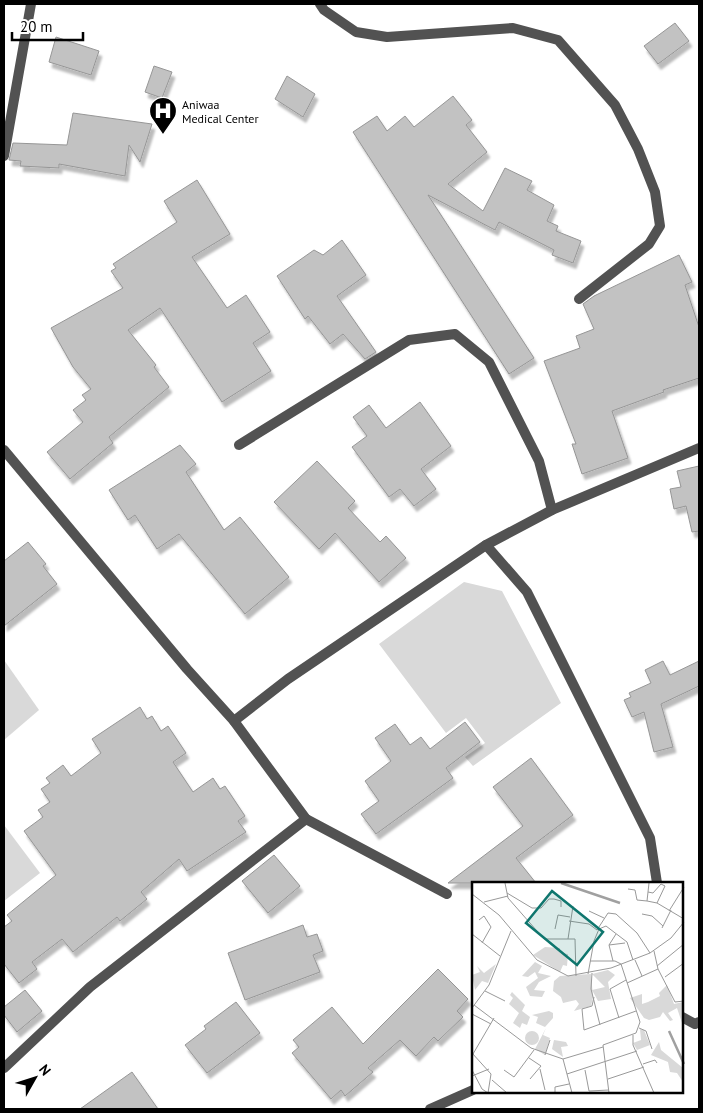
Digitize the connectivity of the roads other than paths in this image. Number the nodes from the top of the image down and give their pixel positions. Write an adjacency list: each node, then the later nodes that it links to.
1 (31, 4): 3 (street)
2 (320, 4): 4 (street)
3 (4, 156)
4 (579, 299)
5 (239, 445): 8 (street)
6 (699, 448): 8 (street)
7 (4, 450): 10 (street)
8 (552, 510): 9 (street)
9 (486, 545): 10 (street); 12 (street)
10 (234, 721): 11 (street)
11 (306, 820): 13 (street); 17 (street)
12 (657, 882)
13 (446, 894)
14 (683, 1017): 15 (street)
15 (698, 1024): 16 (street)
16 (683, 1026)
17 (4, 1068)
18 (472, 1090): 19 (street)
19 (430, 1109)

